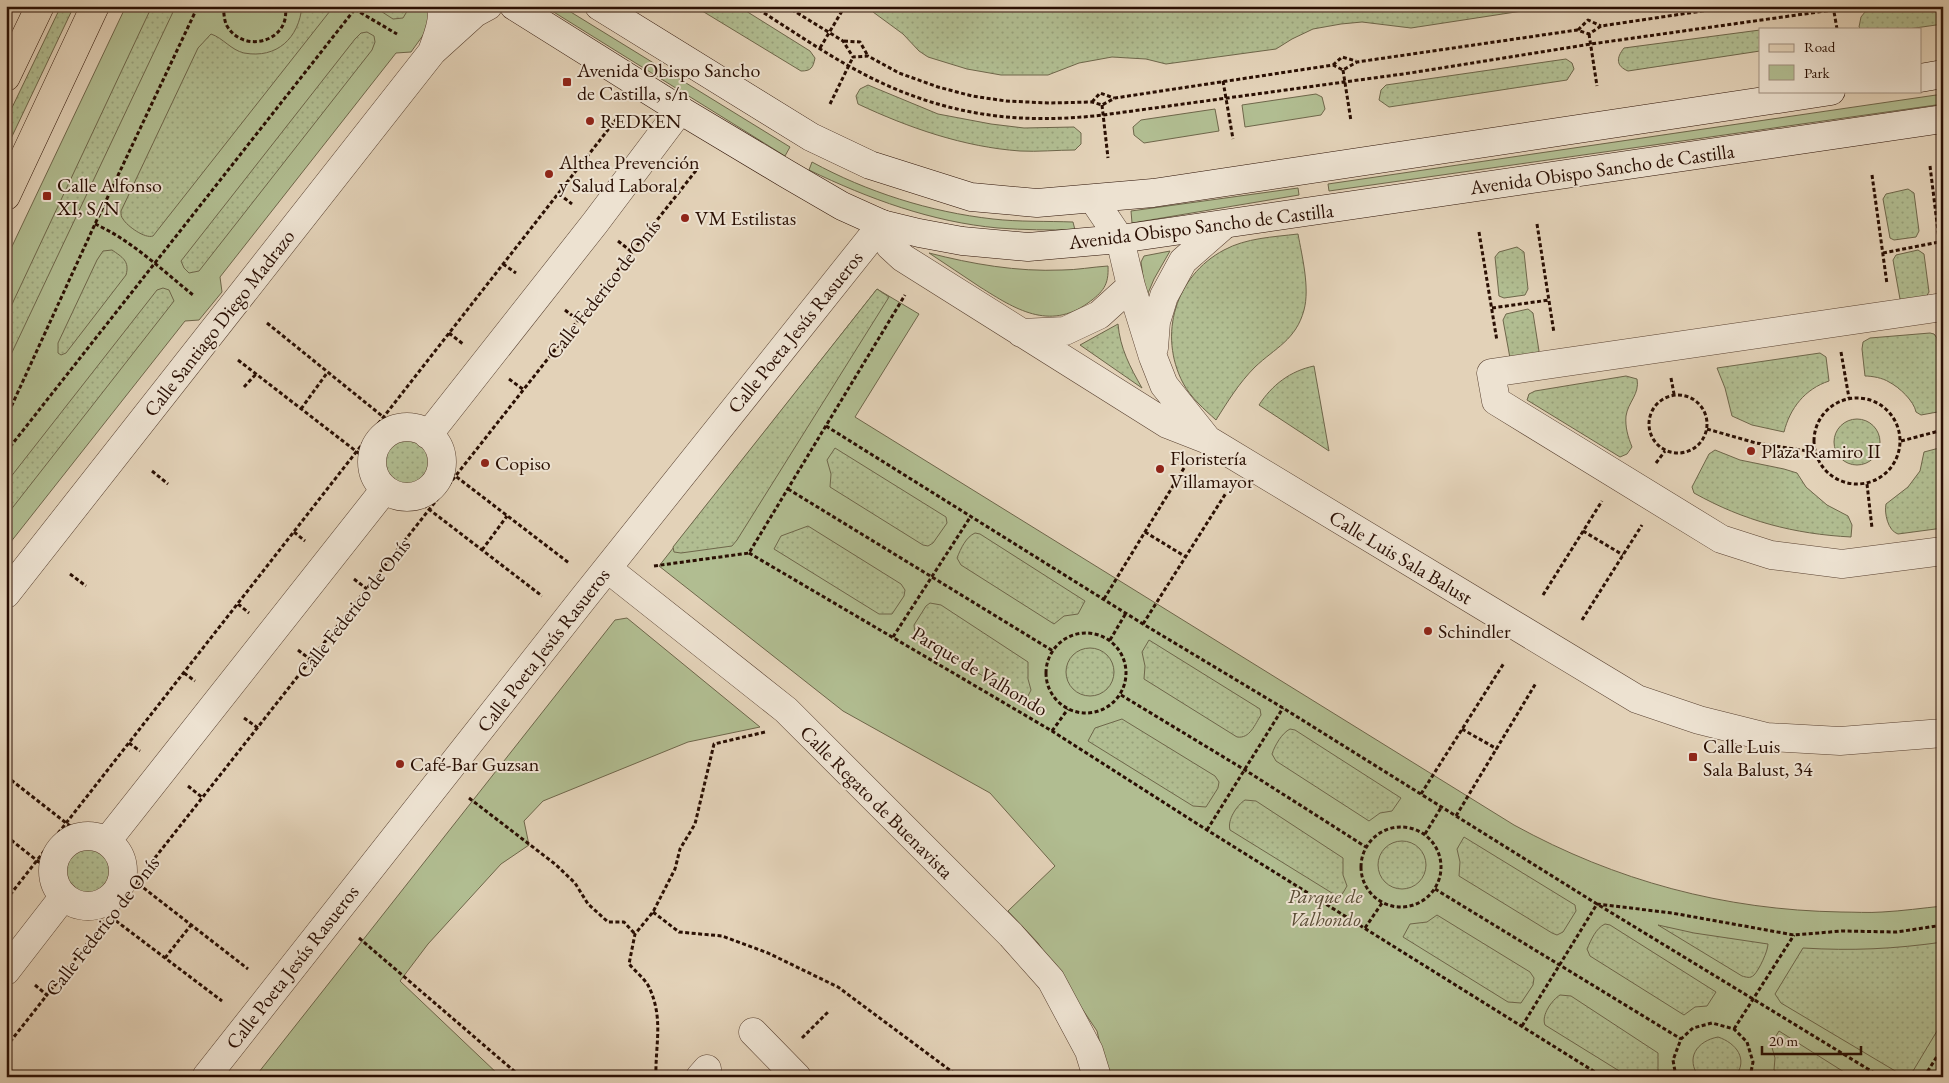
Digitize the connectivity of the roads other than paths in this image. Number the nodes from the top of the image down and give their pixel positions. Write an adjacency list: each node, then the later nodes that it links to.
1 (40, 6): 9 (main road)
2 (95, 6): 14 (main road)
3 (440, 6): 7 (street, Calle Santiago Diego Madrazo)
4 (488, 6): 7 (street, Calle Santiago Diego Madrazo)
5 (514, 6): 12 (street, Avenida Obispo Sancho de Castilla)
6 (599, 6): 15 (street, Avenida Obispo Sancho de Castilla)
7 (432, 52): 28 (street, Calle Santiago Diego Madrazo)
8 (1943, 74): 10 (street)
9 (6, 76)
10 (1922, 78)
11 (1824, 92): 15 (street, Avenida Obispo Sancho de Castilla)
12 (680, 110): 16 (street, Avenida Obispo Sancho de Castilla); 23 (street)
13 (1943, 119): 17 (street, Avenida Obispo Sancho de Castilla)
14 (6, 196)
15 (1093, 199): 18 (street, Calle Luis Sala Balust)
16 (882, 224): 18 (street, Avenida Obispo Sancho de Castilla); 21 (street, Calle Luis Sala Balust); 27 (street, Calle Poeta Jesús Rasueros)
17 (1224, 225): 18 (street, Avenida Obispo Sancho de Castilla); 22 (street, Calle Luis Sala Balust)
18 (1120, 239): 19 (street, Calle Luis Sala Balust)
19 (1131, 286): 21 (street); 22 (street, Calle Luis Sala Balust)
20 (1943, 307): 26 (street)
21 (1021, 334): 24 (street, Calle Luis Sala Balust)
22 (1153, 357): 24 (street, Calle Luis Sala Balust)
23 (428, 435): 25 (street); 25 (street)
24 (1208, 440): 29 (street, Calle Luis Sala Balust)
25 (386, 489): 30 (street)
26 (1943, 551)
27 (608, 568): 35 (street, Calle Poeta Jesús Rasueros); 36 (street, Calle Regato de Buenavista)
28 (6, 594)
29 (1943, 733)
30 (74, 838): 31 (street); 31 (street, Calle Federico de Onís)
31 (52, 877): 32 (street)
32 (6, 971)
33 (753, 1032): 34 (street)
34 (789, 1068)
35 (206, 1077)
36 (1097, 1077)

